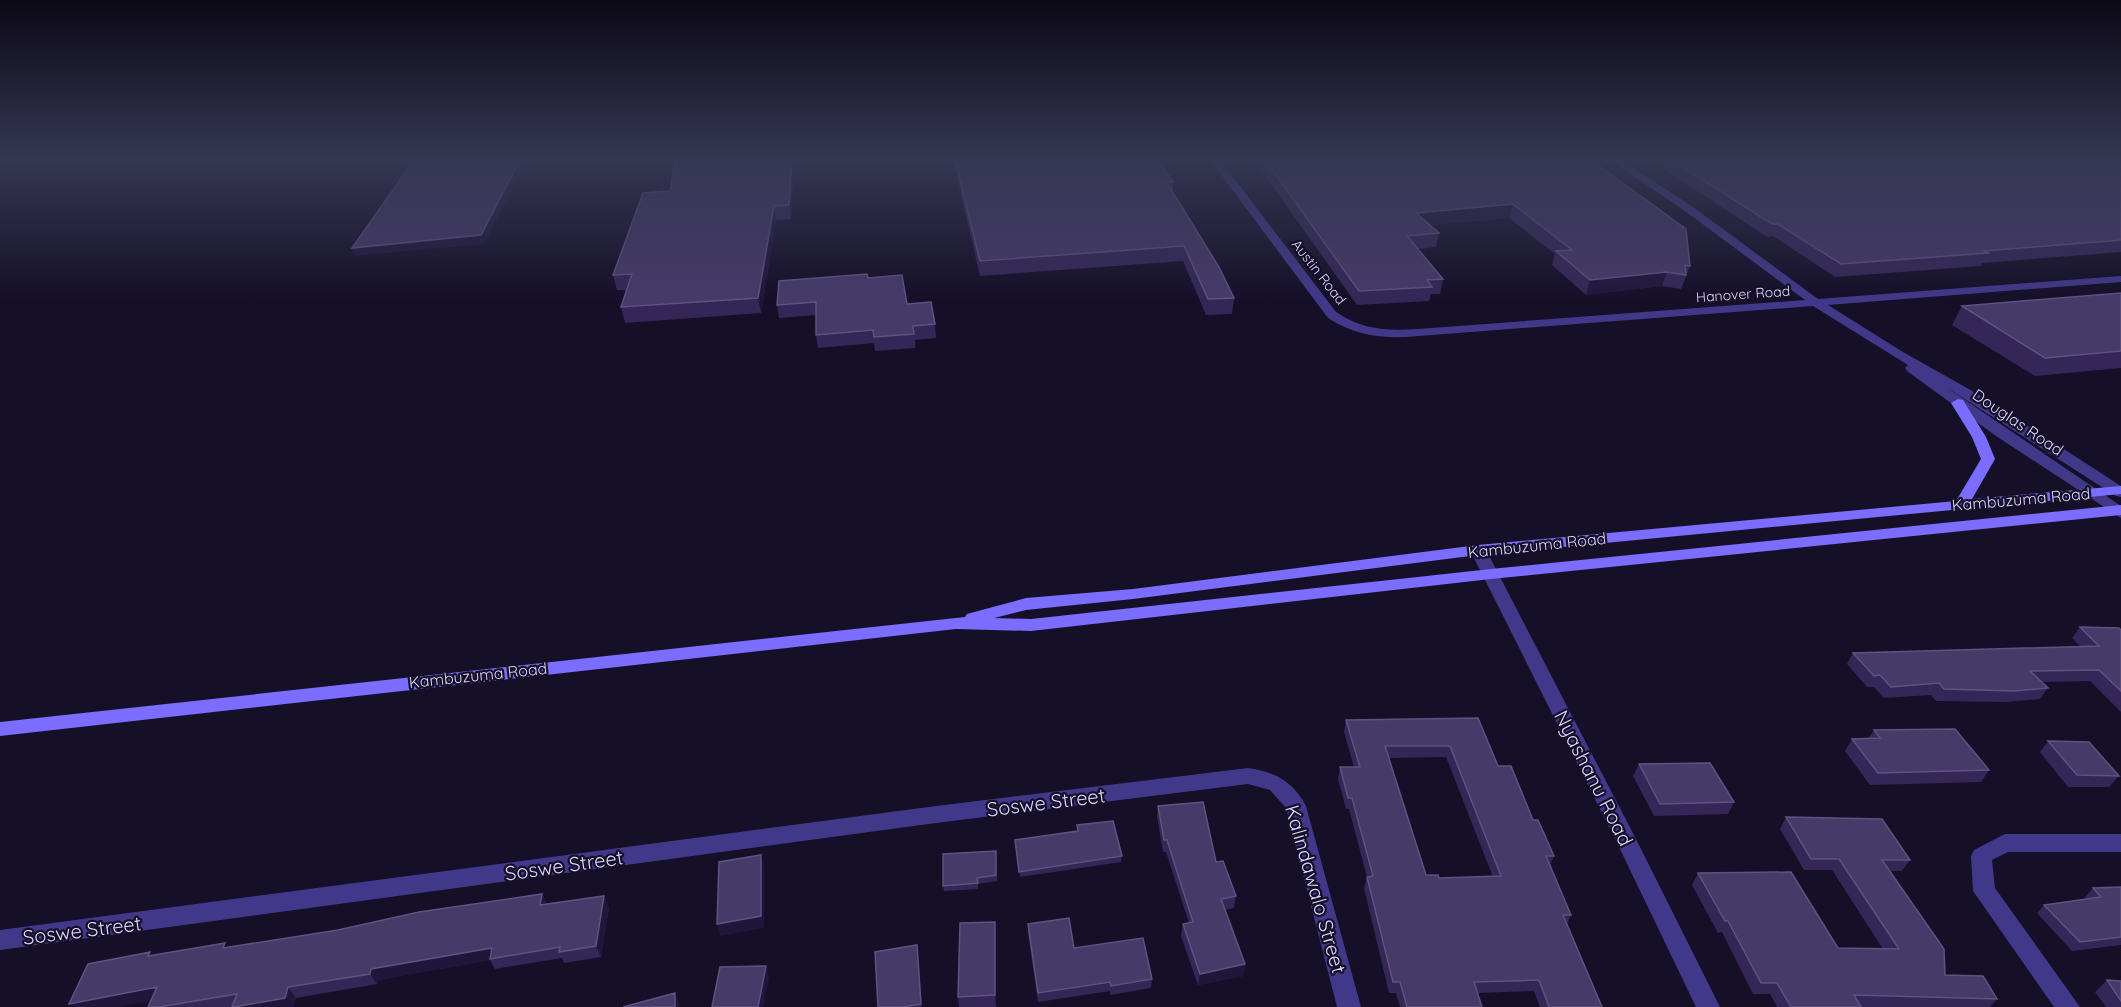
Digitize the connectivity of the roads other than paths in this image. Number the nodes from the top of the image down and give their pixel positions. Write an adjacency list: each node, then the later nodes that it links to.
1 (1250, 207): 5 (street, Austin Road)
2 (1687, 207): 4 (street, Douglas Road)
3 (2121, 279): 4 (street, Hanover Road)
4 (1818, 304): 5 (street, Hanover Road); 6 (street, Douglas Road)
5 (1366, 332)
6 (1899, 355): 7 (street, Douglas Road); 8 (street, Douglas Road)
7 (1958, 403): 9 (street, Douglas Road); 10 (main road)
8 (2119, 491): 9 (main road, Kambuzuma Road)
9 (2090, 492): 10 (main road, Kambuzuma Road); 11 (street, Douglas Road)
10 (1961, 505): 12 (main road, Kambuzuma Road)
11 (2120, 511): 13 (main road, Kambuzuma Road)
12 (1478, 550): 13 (street, Nyashanu Road); 14 (main road, Kambuzuma Road)
13 (1491, 574): 14 (main road, Kambuzuma Road); 20 (street, Nyashanu Road)
14 (956, 622): 15 (main road, Kambuzuma Road)
15 (0, 729)
16 (1128, 792): 18 (street, Soswe Street); 19 (street, Kalindawalo Street)
17 (2121, 843): 21 (street)
18 (0, 940)
19 (1349, 1007)
20 (1708, 1007)
21 (2068, 1007)

